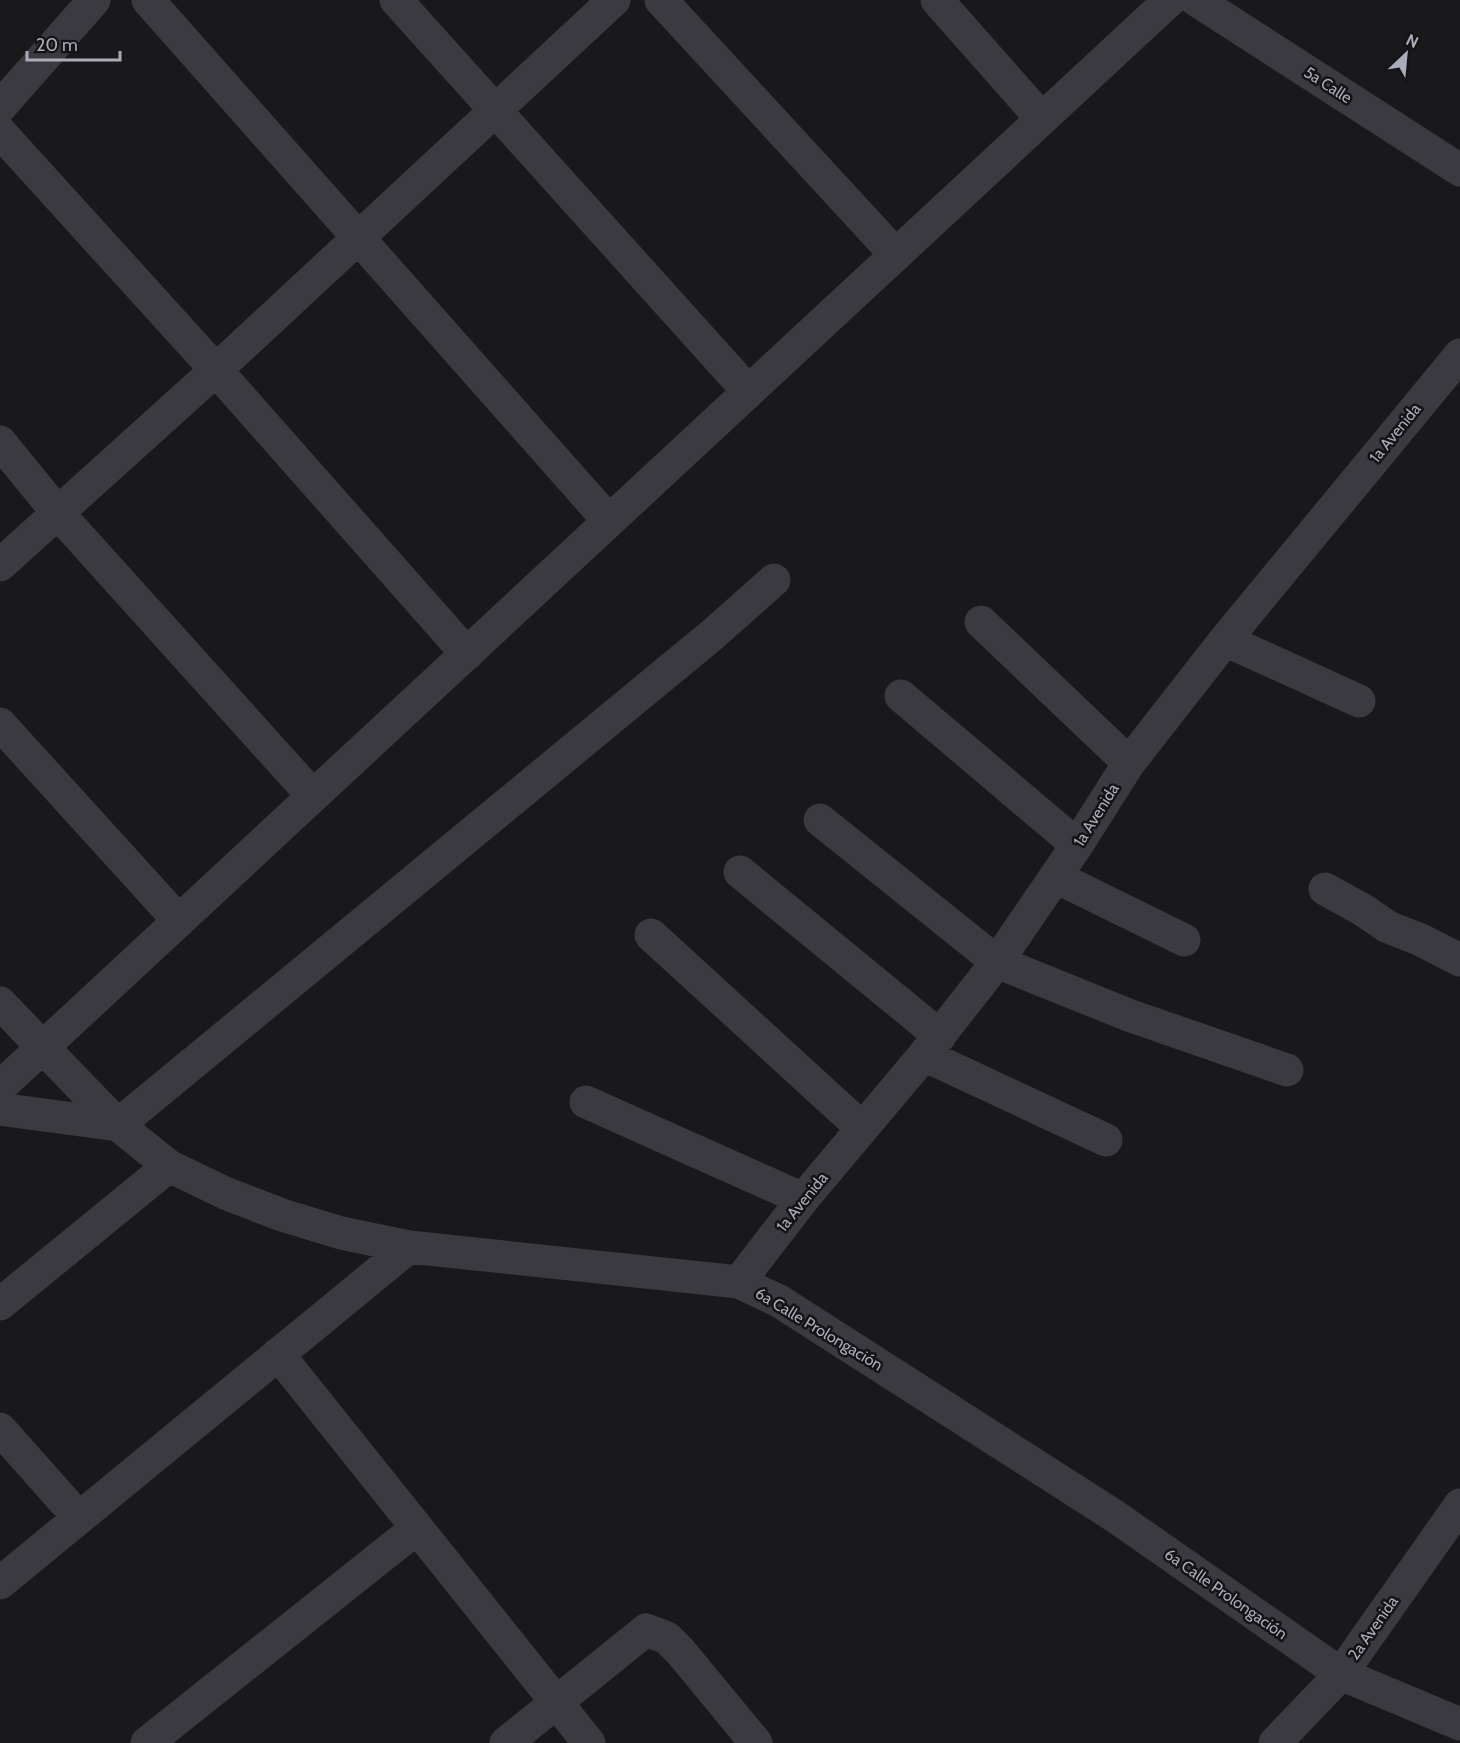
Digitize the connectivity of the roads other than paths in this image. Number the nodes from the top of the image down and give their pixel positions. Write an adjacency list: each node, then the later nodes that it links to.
1 (94, 0): 9 (street)
2 (148, 0): 14 (street)
3 (396, 0): 10 (street)
4 (614, 0): 10 (street)
5 (661, 0): 15 (street)
6 (937, 0): 11 (street)
7 (1170, 0): 11 (street)
8 (1196, 0): 13 (street, 5a Calle)
9 (0, 107)
10 (495, 111): 14 (street); 18 (street)
11 (1042, 119): 15 (street)
12 (0, 132): 17 (street)
13 (1460, 170)
14 (358, 237): 17 (street); 21 (street)
15 (896, 255): 18 (street)
16 (1460, 355): 25 (street, 1a Avenida)
17 (216, 370): 20 (street); 26 (street)
18 (748, 391): 21 (street)
19 (0, 442): 20 (street)
20 (57, 512): 22 (street); 31 (street)
21 (609, 521): 26 (street)
22 (0, 565)
23 (774, 580): 49 (street)
24 (981, 622): 30 (street)
25 (1225, 640): 28 (street); 30 (street, 1a Avenida)
26 (466, 654): 31 (street)
27 (901, 696): 33 (street)
28 (1359, 701)
29 (0, 724): 37 (street)
30 (1129, 763): 33 (street, 1a Avenida)
31 (313, 796): 37 (street)
32 (820, 820): 41 (street)
33 (1077, 845): 35 (street, 1a Avenida)
34 (740, 872): 43 (street)
35 (1056, 877): 39 (street); 41 (street, 1a Avenida)
36 (1324, 890): 40 (street)
37 (179, 921): 44 (street)
38 (651, 935): 50 (street)
39 (1184, 940)
40 (1460, 960)
41 (997, 962): 43 (street, 1a Avenida); 45 (street)
42 (0, 1003): 44 (street, 6a Calle Prolongación)
43 (932, 1046): 50 (street, 1a Avenida); 51 (street)
44 (42, 1047): 46 (street); 49 (street, 6a Calle Prolongación)
45 (1287, 1070)
46 (0, 1087)
47 (586, 1102): 53 (street)
48 (0, 1109): 49 (street)
49 (118, 1125): 52 (street, 6a Calle Prolongación)
50 (862, 1128): 53 (street, 1a Avenida)
51 (1106, 1140)
52 (169, 1166): 54 (street, 6a Calle Prolongación); 56 (street)
53 (803, 1199): 55 (street, 1a Avenida)
54 (409, 1247): 55 (street, 6a Calle Prolongación); 57 (street)
55 (739, 1282): 63 (street, 6a Calle Prolongación)
56 (0, 1304)
57 (278, 1354): 60 (street); 61 (street)
58 (0, 1429): 60 (street)
59 (1460, 1505): 63 (street, 2a Avenida)
60 (79, 1518): 62 (street)
61 (417, 1528): 64 (street); 66 (street)
62 (0, 1583)
63 (1341, 1674): 65 (street, 6a Calle Prolongación); 70 (street, 2a Avenida)
64 (557, 1702): 67 (street); 68 (street); 69 (street)
65 (1460, 1724)
66 (147, 1743)
67 (507, 1743)
68 (589, 1743)
69 (756, 1743)
70 (1275, 1743)

